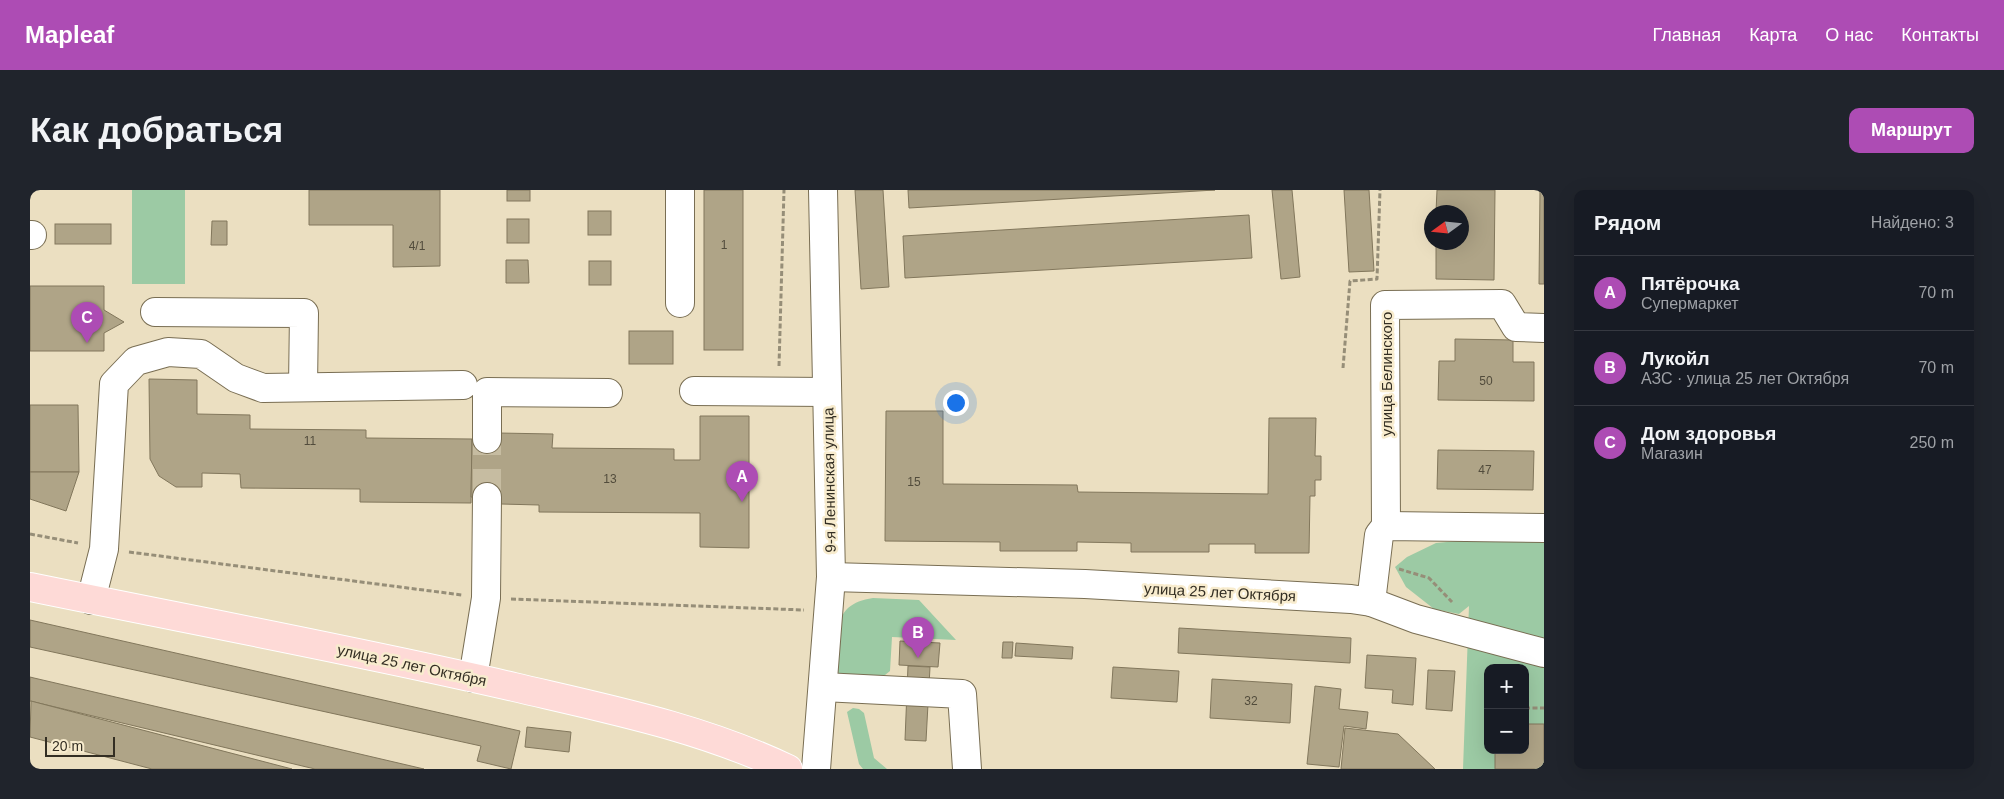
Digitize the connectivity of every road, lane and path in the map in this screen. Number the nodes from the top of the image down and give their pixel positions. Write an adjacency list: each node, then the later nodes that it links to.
1 (680, 190): 5 (street)
2 (784, 190): 12 (path)
3 (823, 190): 13 (street, 9-я Ленинская улица)
4 (1380, 190): 8 (path)
5 (680, 303)
6 (156, 312): 10 (street)
7 (1544, 328): 17 (street, улица Белинского)
8 (1343, 368)
9 (462, 384): 10 (street)
10 (303, 387): 20 (street)
11 (694, 391): 12 (street)
12 (778, 392): 13 (street)
13 (827, 392): 22 (street, 9-я Ленинская улица)
14 (608, 393): 15 (street)
15 (487, 439)
16 (487, 497): 24 (street)
17 (1386, 526): 18 (street); 21 (street)
18 (1544, 528)
19 (30, 534): 20 (path)
20 (104, 549): 24 (path); 25 (street)
21 (1375, 568): 26 (street); 28 (path)
22 (831, 577): 26 (street, улица 25 лет Октября); 27 (street, 9-я Ленинская улица)
23 (30, 587): 25 (main road, улица 25 лет Октября)
24 (486, 598): 27 (path); 30 (street)
25 (91, 600): 30 (main road, улица 25 лет Октября)
26 (1371, 602): 28 (street, улица 25 лет Октября)
27 (828, 612): 31 (street, 9-я Ленинская улица)
28 (1452, 630): 29 (street, улица 25 лет Октября)
29 (1544, 653)
30 (473, 678): 34 (main road, улица 25 лет Октября)
31 (823, 687): 35 (street, 9-я Ленинская улица); 36 (street)
32 (1529, 708): 33 (path)
33 (1544, 708)
34 (788, 769)
35 (816, 769)
36 (967, 769)

